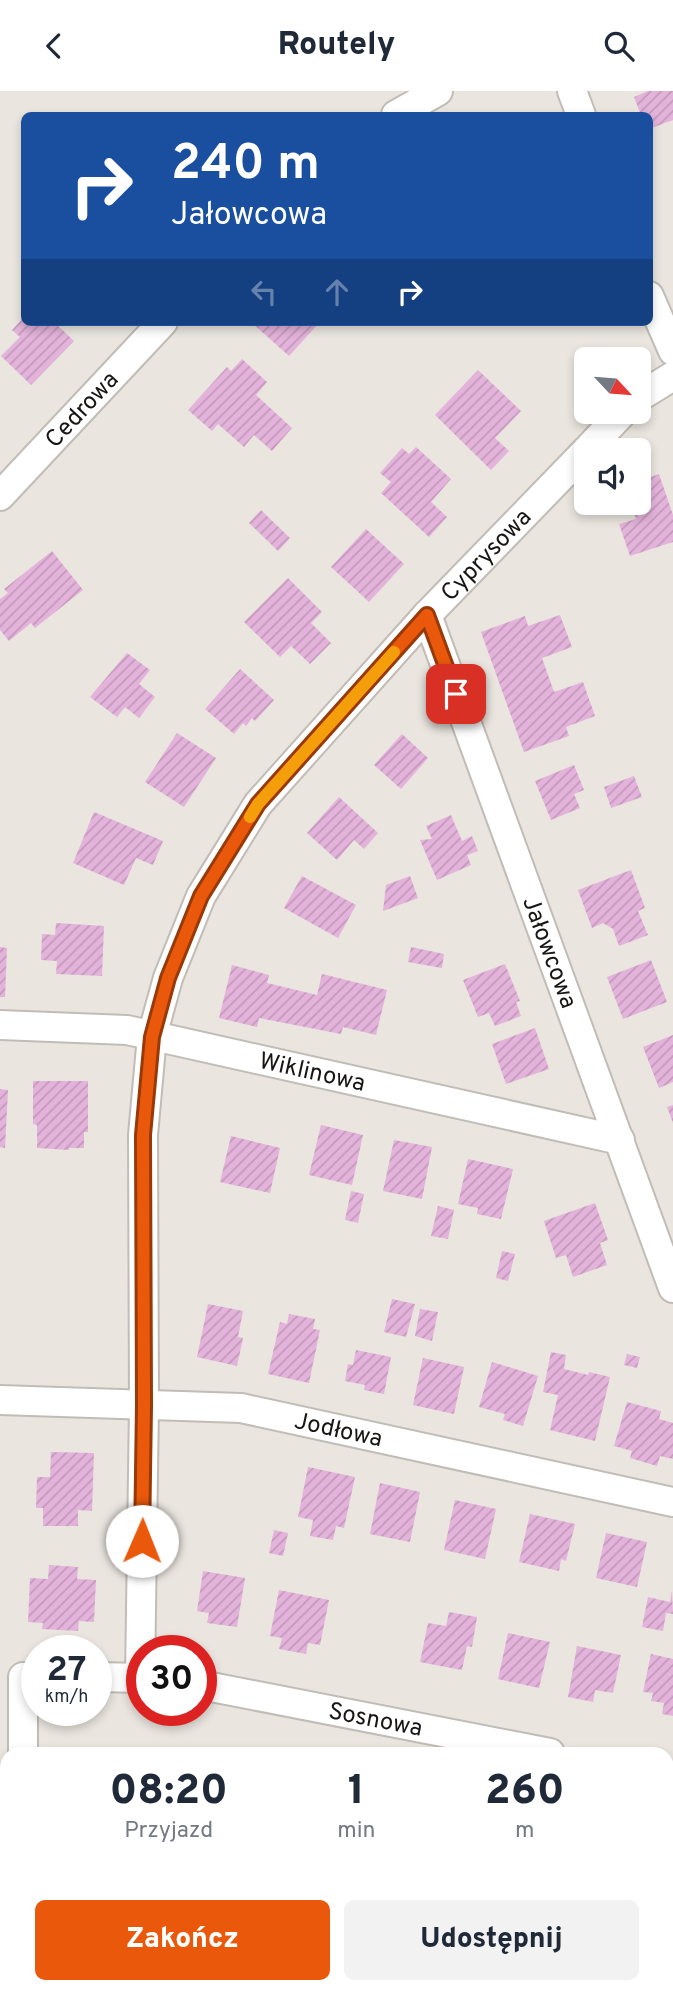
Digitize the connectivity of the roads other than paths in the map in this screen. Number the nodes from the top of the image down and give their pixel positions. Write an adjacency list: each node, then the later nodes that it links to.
1 (438, 91): 3 (street)
2 (572, 91): 4 (street)
3 (402, 112)
4 (580, 112)
5 (653, 305): 7 (street)
6 (159, 326): 13 (street, Cedrowa)
7 (673, 351)
8 (673, 376): 9 (street)
9 (651, 390)
10 (612, 424): 11 (street, Cyprysowa)
11 (598, 438)
12 (574, 463): 14 (street, Cyprysowa)
13 (0, 496)
14 (427, 615): 16 (street, Cyprysowa); 17 (street, Jałowcowa)
15 (0, 1025): 16 (street, Wiklinowa)
16 (152, 1037): 17 (street, Wiklinowa); 20 (street, Cyprysowa)
17 (620, 1139): 18 (street, Jałowcowa)
18 (673, 1289)
19 (0, 1400): 20 (street, Jodłowa)
20 (144, 1405): 21 (street, Jodłowa); 22 (street, Cyprysowa)
21 (673, 1501)
22 (141, 1635)
23 (20, 1676): 25 (street)
24 (217, 1688): 26 (street, Sosnowa)
25 (23, 1747)
26 (519, 1747)

